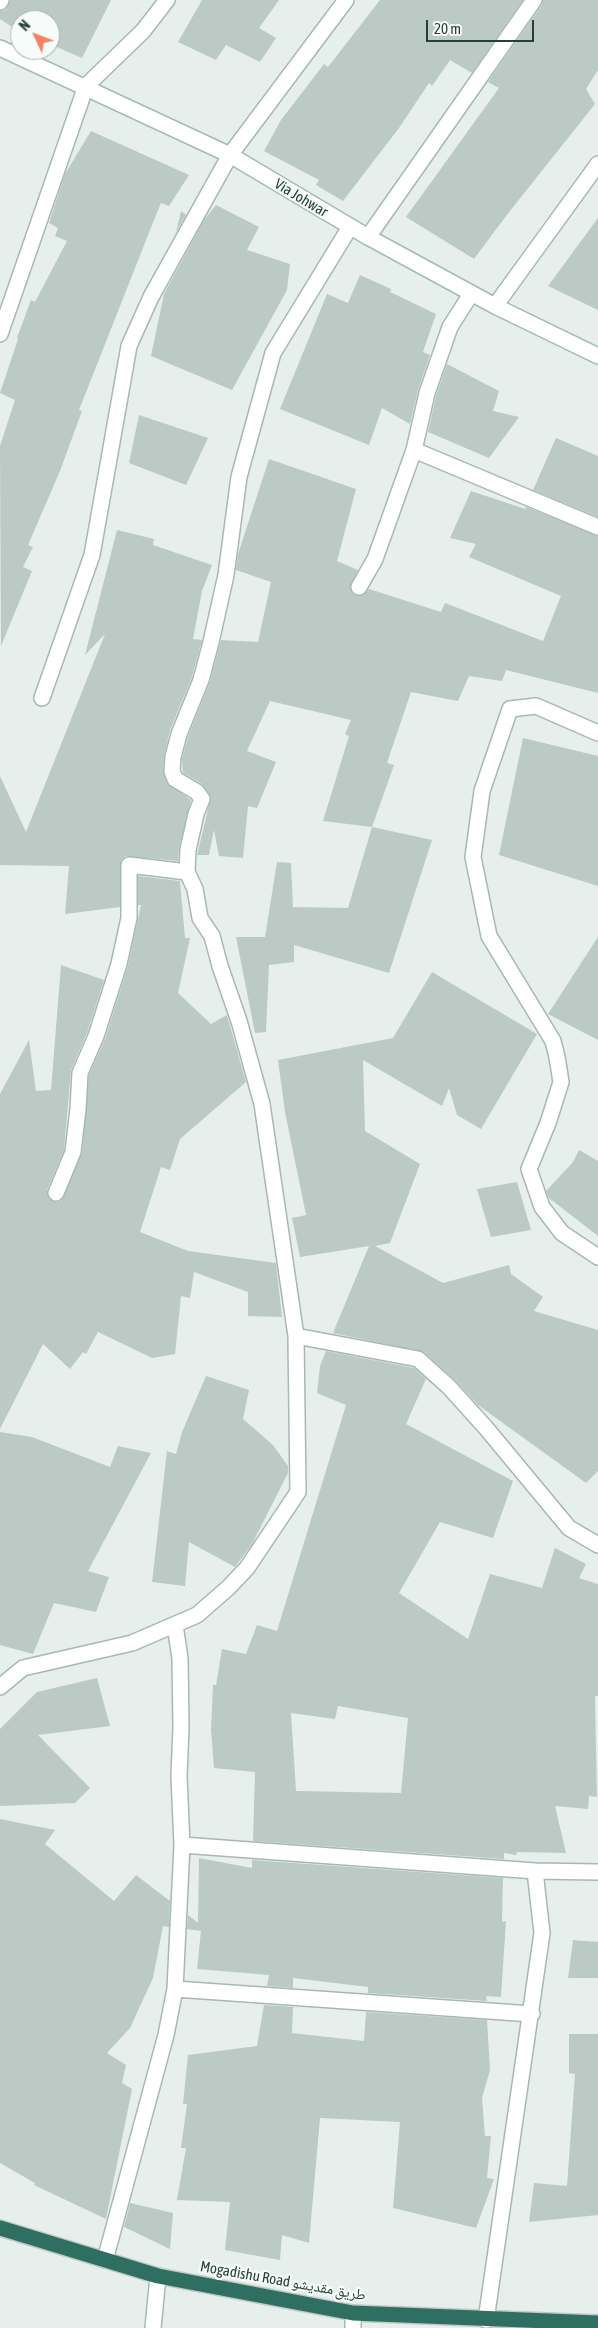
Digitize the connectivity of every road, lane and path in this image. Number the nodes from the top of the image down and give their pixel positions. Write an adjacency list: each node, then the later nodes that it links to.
1 (167, 0): 5 (street)
2 (346, 0): 6 (street)
3 (534, 0): 9 (street)
4 (0, 48): 5 (street, Via Johwar)
5 (86, 86): 6 (street, Via Johwar); 12 (street)
6 (230, 155): 8 (street, Via Johwar); 17 (street)
7 (598, 164): 11 (street)
8 (350, 227): 9 (street, Via Johwar); 19 (street)
9 (368, 237): 10 (street, Via Johwar)
10 (471, 294): 11 (street, Via Johwar); 14 (street)
11 (495, 306): 13 (street, Via Johwar)
12 (0, 334)
13 (598, 356)
14 (414, 450): 15 (street); 16 (street)
15 (598, 527)
16 (359, 587)
17 (42, 698)
18 (598, 733): 21 (street)
19 (187, 872): 20 (street); 22 (street)
20 (56, 1193)
21 (598, 1257)
22 (296, 1336): 23 (street); 24 (street)
23 (598, 1545)
24 (175, 1625): 25 (street); 26 (street)
25 (0, 1687)
26 (182, 1845): 27 (street); 29 (street)
27 (536, 1871): 28 (street); 30 (street)
28 (598, 1872)
29 (175, 1989): 30 (street); 32 (street)
30 (532, 2014): 34 (street)
31 (0, 2228): 32 (highway, Mogadishu Road طريق مقديشو)
32 (105, 2260): 33 (highway, Mogadishu Road طريق مقديشو)
33 (158, 2276): 35 (highway, Mogadishu Road طريق مقديشو); 37 (street)
34 (486, 2320): 35 (highway, Mogadishu Road طريق مقديشو); 36 (highway, Mogadishu Road طريق مقديشو)
35 (353, 2321)
36 (598, 2323)
37 (153, 2328)

